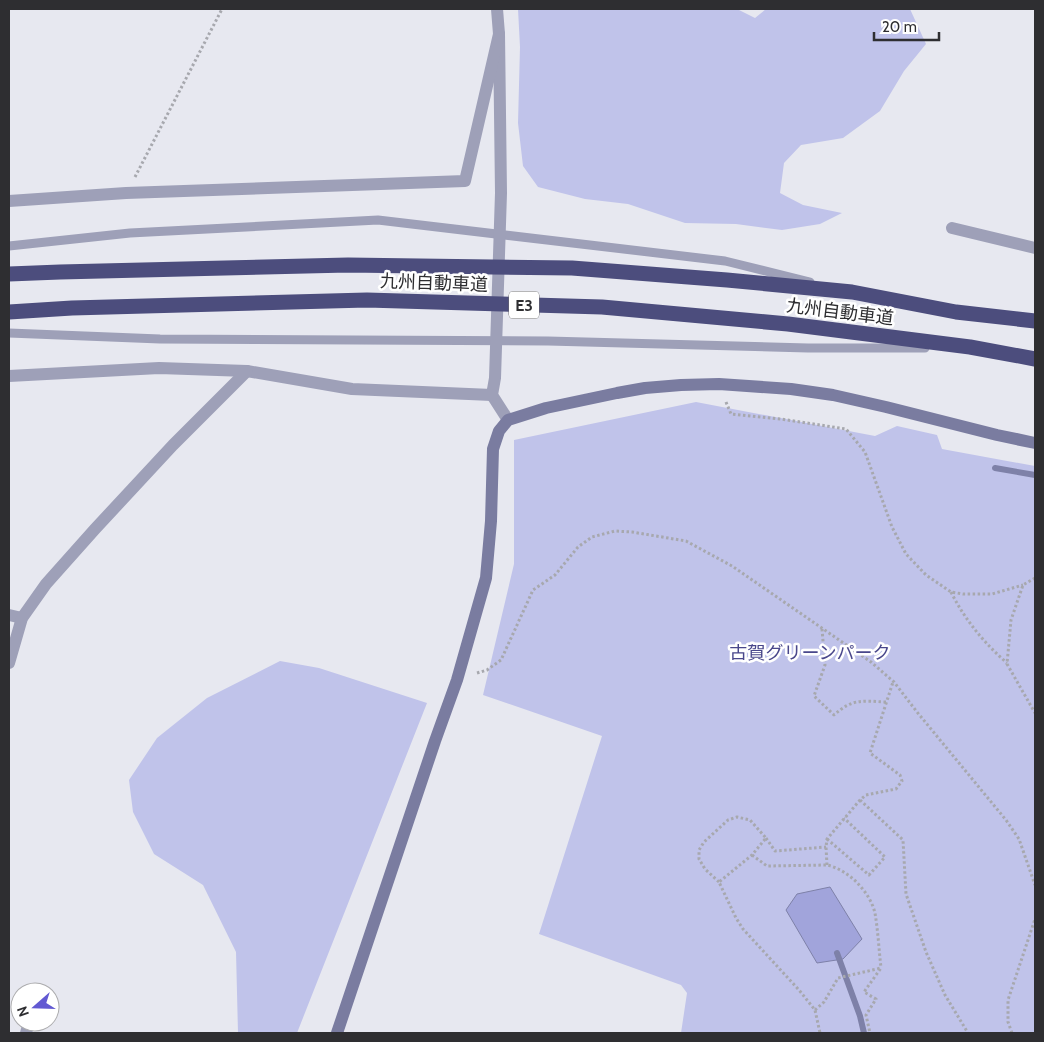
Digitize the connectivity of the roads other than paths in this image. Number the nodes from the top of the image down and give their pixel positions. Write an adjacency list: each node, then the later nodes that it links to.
1 (497, 9): 2 (street)
2 (500, 34): 3 (street); 16 (street)
3 (9, 200)
4 (952, 228): 6 (street)
5 (9, 246): 8 (lane)
6 (1035, 248)
7 (9, 274): 8 (highway, 九州自動車道 / E3)
8 (852, 292): 10 (highway, 九州自動車道 / E3)
9 (9, 312): 12 (highway, 九州自動車道 / E3)
10 (1035, 321)
11 (9, 333): 12 (lane)
12 (970, 347): 13 (highway, 九州自動車道 / E3)
13 (1035, 359)
14 (247, 371): 15 (street); 16 (street); 20 (street)
15 (9, 376)
16 (492, 396): 17 (street)
17 (508, 420): 18 (street); 22 (street)
18 (1035, 443)
19 (9, 615): 20 (street)
20 (22, 618): 21 (street)
21 (9, 664)
22 (336, 1033)

